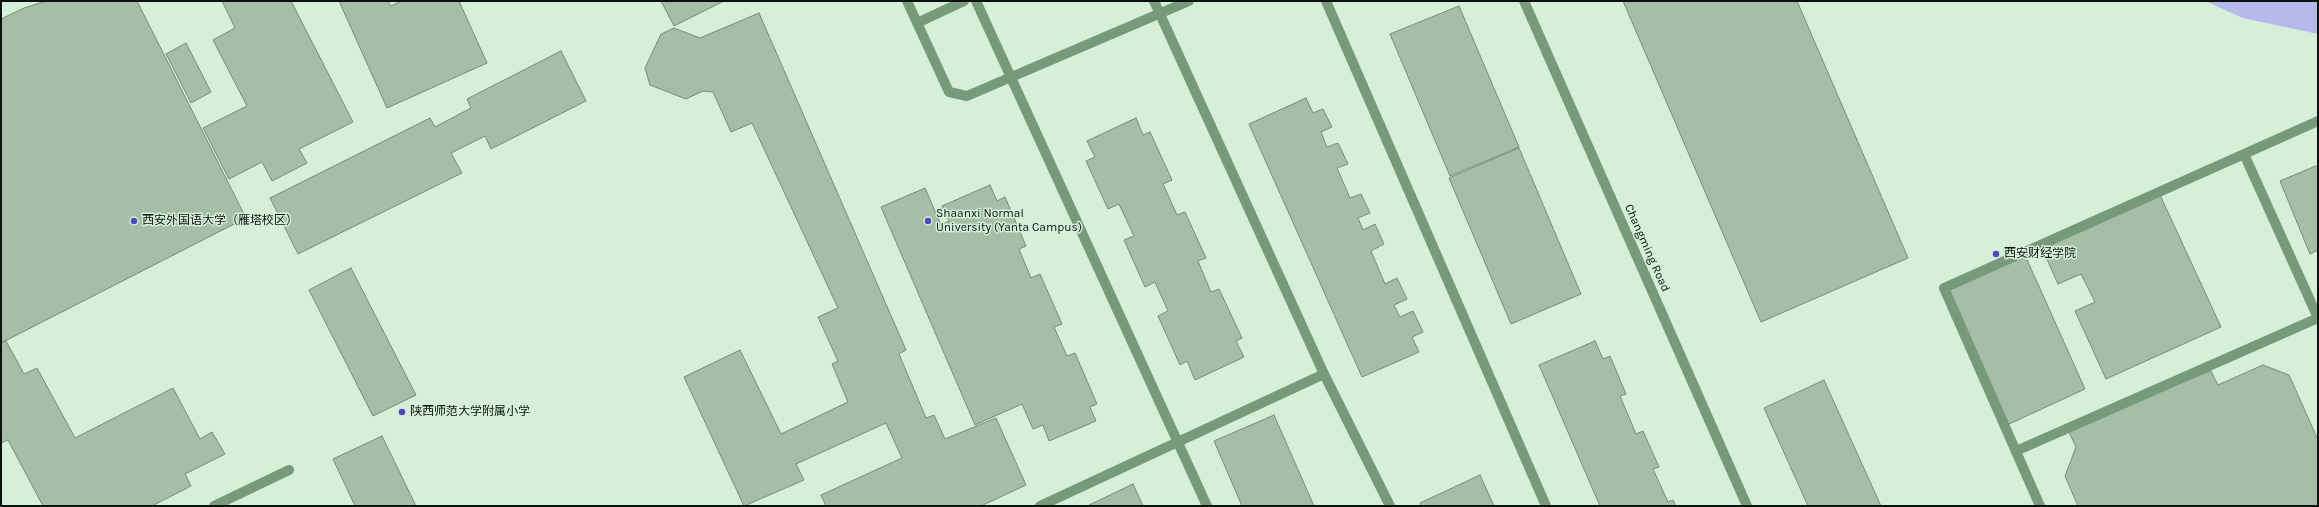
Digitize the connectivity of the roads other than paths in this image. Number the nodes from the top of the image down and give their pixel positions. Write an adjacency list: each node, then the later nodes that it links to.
1 (907, 1): 9 (street)
2 (964, 1): 9 (street)
3 (976, 1): 10 (street)
4 (1154, 1): 8 (street)
5 (1189, 1): 8 (street)
6 (1326, 1): 21 (street)
7 (1524, 1): 22 (street, Changming Road)
8 (1160, 15): 10 (street); 13 (street)
9 (917, 23): 10 (street)
10 (1011, 78): 14 (street)
11 (2318, 121): 12 (street)
12 (2244, 154): 15 (street); 15 (street)
13 (1324, 374): 14 (street); 20 (street)
14 (1178, 442): 18 (street); 19 (street)
15 (2016, 452): 23 (street)
16 (289, 470): 17 (street)
17 (214, 506)
18 (1040, 506)
19 (1207, 506)
20 (1390, 506)
21 (1546, 506)
22 (1747, 506)
23 (2040, 506)

